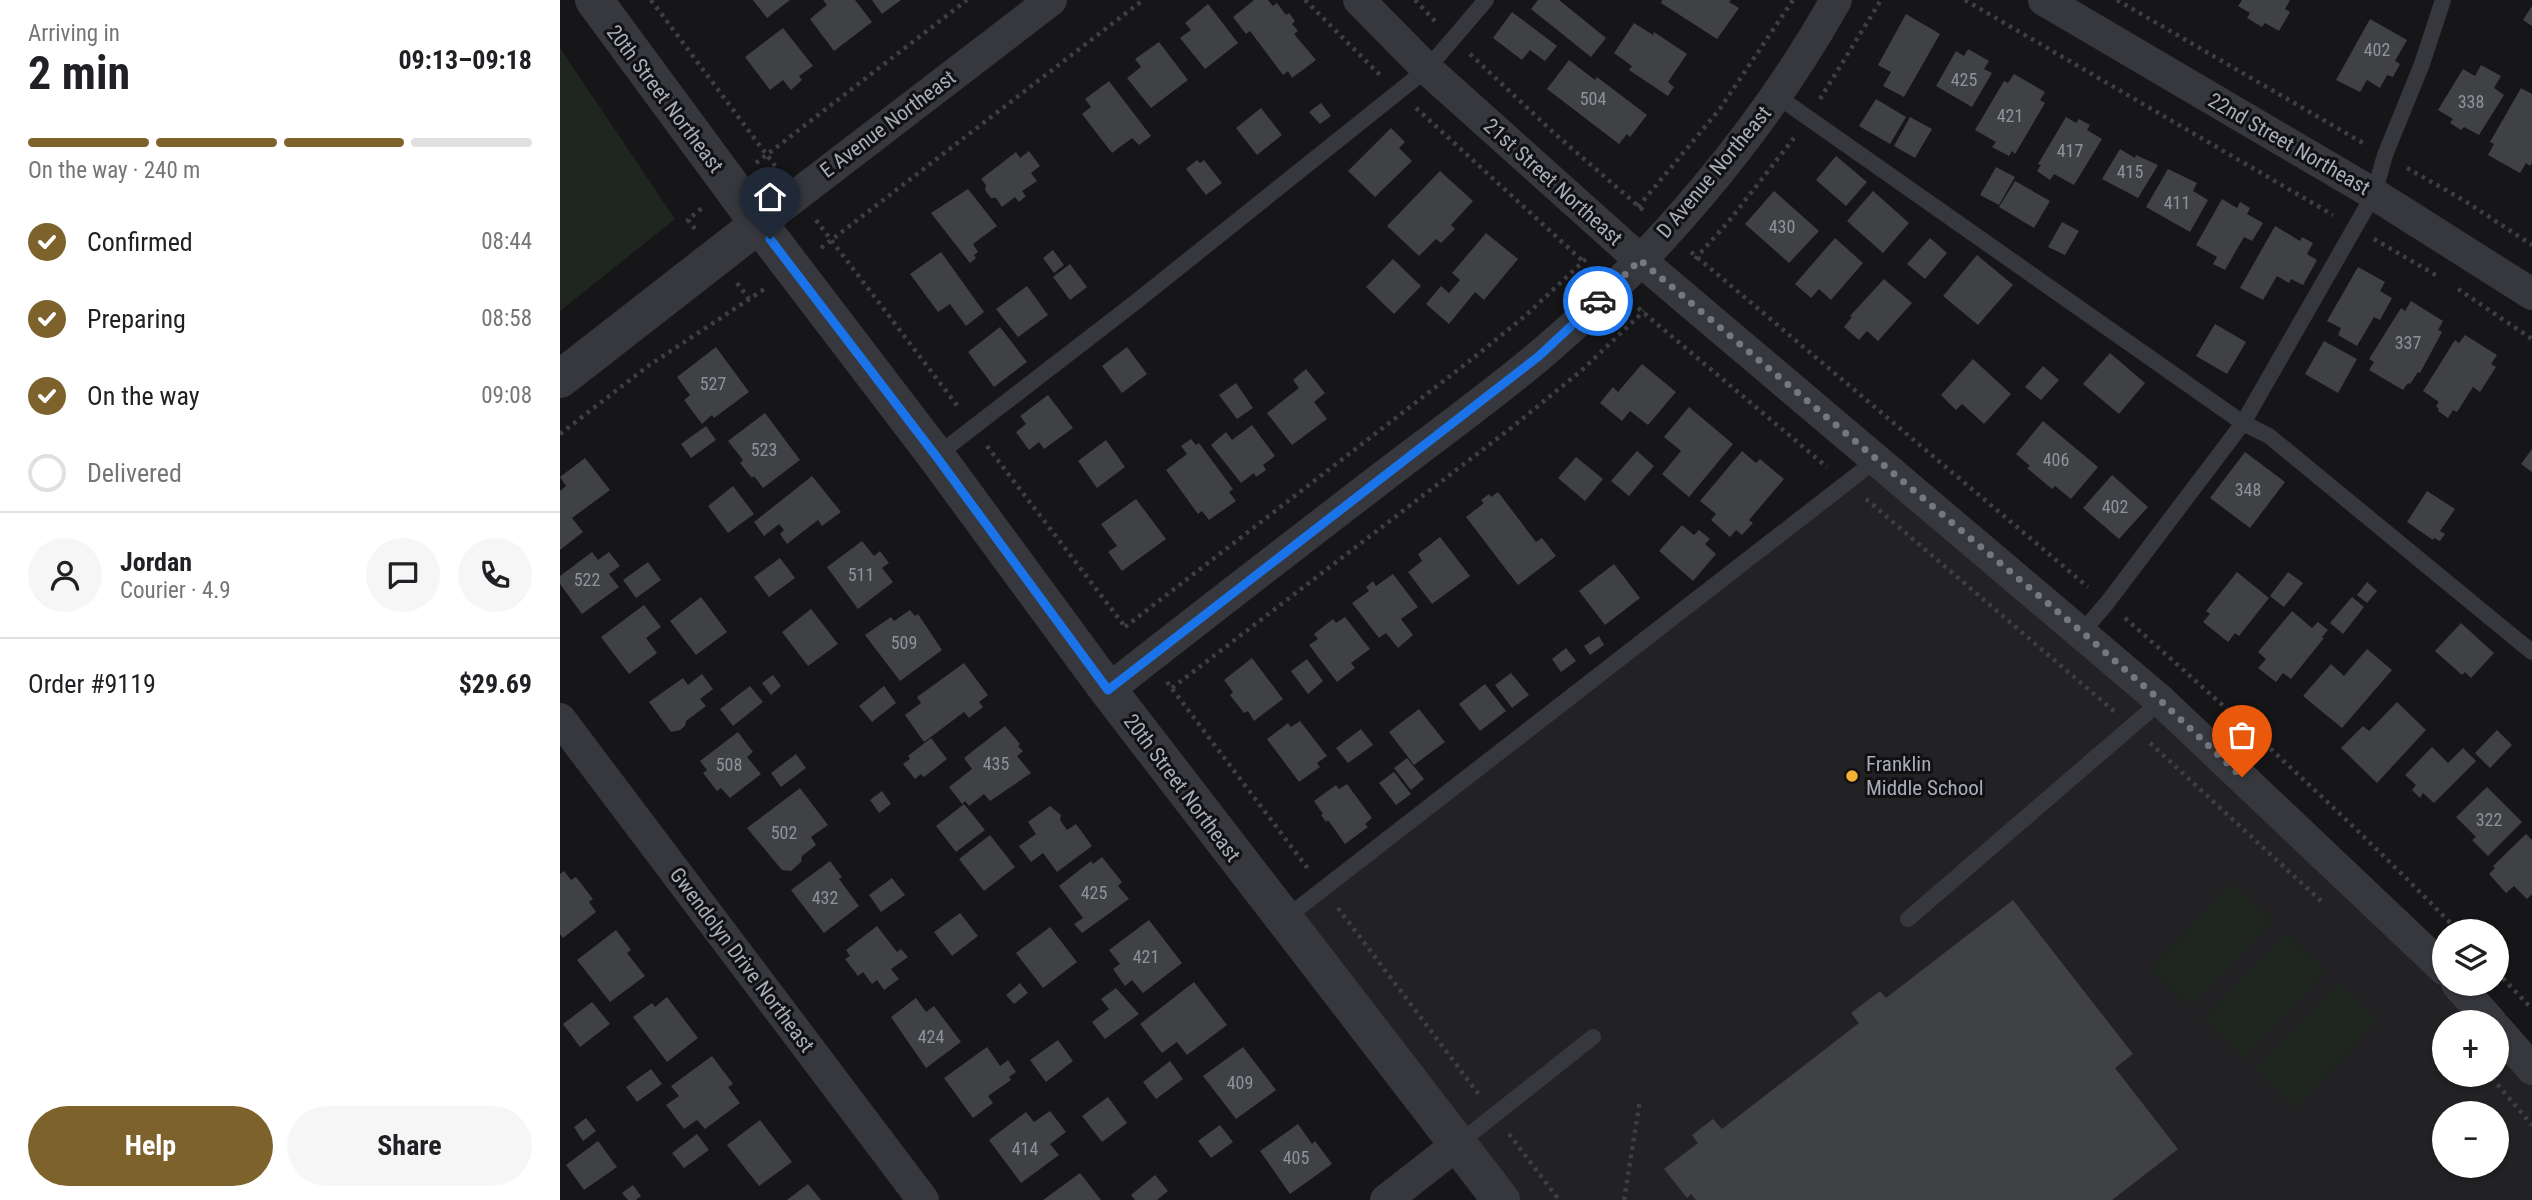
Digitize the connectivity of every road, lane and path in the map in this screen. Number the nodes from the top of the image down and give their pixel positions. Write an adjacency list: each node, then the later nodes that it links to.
1 (594, 0): 29 (street, 20th Street Northeast)
2 (651, 0): 20 (path)
3 (967, 0): 20 (path)
4 (1051, 0): 29 (street, E Avenue Northeast)
5 (1143, 0): 34 (path)
6 (1305, 0): 18 (path)
7 (1359, 0): 17 (street, 21st Street Northeast)
8 (1415, 0): 16 (path)
9 (1486, 0): 16 (lane)
10 (1793, 0): 26 (path)
11 (1836, 0): 19 (street, D Avenue Northeast)
12 (1965, 0): 30 (path)
13 (2043, 0): 24 (street, 22nd Street Northeast)
14 (2117, 0): 21 (path)
15 (2443, 0): 21 (lane)
16 (1454, 39): 17 (lane); 26 (path)
17 (1427, 68): 18 (lane); 36 (street, 21st Street Northeast)
18 (1398, 92): 37 (path); 48 (lane)
19 (1777, 96): 36 (street, D Avenue Northeast); 46 (lane)
20 (767, 154): 22 (path); 23 (path)
21 (2385, 155): 24 (lane); 32 (path)
22 (750, 167)
23 (785, 178)
24 (2374, 194): 30 (lane); 40 (street, 22nd Street Northeast)
25 (705, 205): 31 (path)
26 (1639, 206): 27 (path); 28 (path)
27 (1648, 215)
28 (1630, 216)
29 (759, 225): 45 (street, E Avenue Northeast); 48 (street, 20th Street Northeast)
30 (2354, 227): 44 (path); 46 (lane)
31 (700, 236)
32 (2532, 245)
33 (1688, 248): 51 (path)
34 (815, 253)
35 (1591, 254): 37 (path)
36 (1640, 260): 49 (street, 21st Street Northeast); 57 (street, D Avenue Northeast)
37 (1583, 262): 38 (path); 52 (path)
38 (1592, 269)
39 (773, 284): 47 (path)
40 (2532, 293)
41 (1632, 303): 43 (path)
42 (1652, 304): 43 (path)
43 (1643, 312): 50 (path); 56 (path)
44 (2532, 339)
45 (560, 379)
46 (2243, 423): 51 (lane); 54 (lane)
47 (560, 434)
48 (936, 456): 57 (street, 20th Street Northeast)
49 (1875, 460): 50 (lane); 53 (street, 21st Street Northeast)
50 (1846, 482): 60 (path); 61 (lane)
51 (2107, 603): 53 (lane); 64 (path)
52 (1125, 627)
53 (2082, 632): 58 (street, 21st Street Northeast)
54 (2532, 652)
55 (1161, 675): 56 (path)
56 (1172, 688): 61 (path)
57 (1108, 690): 65 (street, 20th Street Northeast)
58 (2161, 701): 60 (lane); 66 (street, 21st Street Northeast)
59 (560, 719): 79 (street, Gwendolyn Drive Northeast)
60 (2132, 727): 62 (path); 63 (lane)
61 (1324, 889): 65 (lane); 76 (path)
62 (2327, 907)
63 (1908, 919)
64 (2446, 919)
65 (1283, 920): 78 (street, 20th Street Northeast)
66 (2432, 958)
67 (2509, 985): 69 (path)
68 (2468, 996): 70 (street)
69 (2532, 1009)
70 (2480, 1010)
71 (1593, 1037): 76 (lane)
72 (2509, 1043): 73 (street)
73 (2532, 1069)
74 (2501, 1087): 77 (path)
75 (1640, 1100): 83 (path)
76 (1494, 1115): 78 (lane); 82 (path)
77 (2532, 1125)
78 (1459, 1143): 80 (street); 81 (street, 20th Street Northeast)
79 (923, 1200)
80 (1386, 1200)
81 (1501, 1200)
82 (1559, 1200)
83 (1624, 1200)

